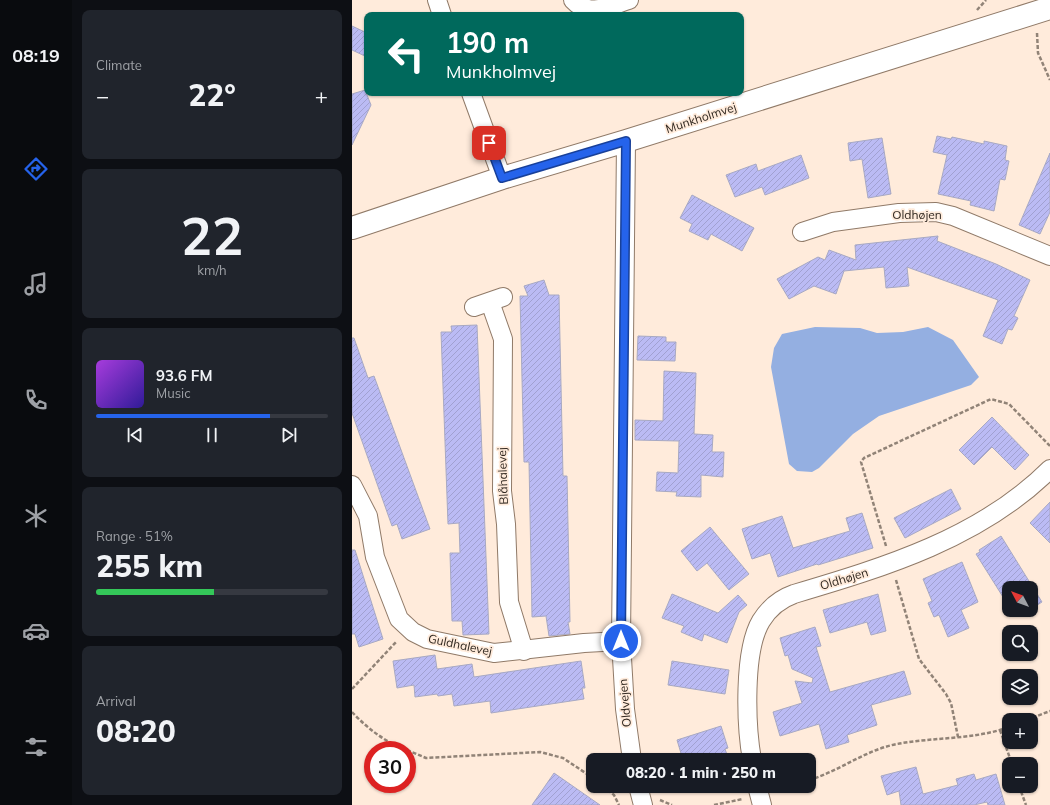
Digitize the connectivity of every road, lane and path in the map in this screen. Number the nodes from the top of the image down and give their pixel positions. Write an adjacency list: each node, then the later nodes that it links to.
1 (437, 0): 5 (street)
2 (573, 0): 3 (street)
3 (629, 0)
4 (1040, 6): 6 (path); 8 (street, Munkholmvej)
5 (441, 12)
6 (1050, 80)
7 (472, 96): 9 (street)
8 (626, 141): 9 (street, Munkholmvej); 19 (street, Oldvejen)
9 (502, 178): 10 (street, Munkholmvej)
10 (352, 228)
11 (802, 232): 12 (street, Oldhøjen)
12 (1050, 256)
13 (489, 302): 20 (street, Blåhalevej)
14 (1050, 446): 17 (path)
15 (1050, 469): 17 (street, Oldhøjen)
16 (352, 485): 18 (street, Guldhalevej)
17 (891, 564): 26 (path); 29 (street, Oldhøjen)
18 (408, 629): 20 (street, Guldhalevej); 21 (path)
19 (621, 641): 20 (street, Guldhalevej); 28 (street, Oldvejen)
20 (524, 651)
21 (352, 689)
22 (1050, 711): 24 (path)
23 (352, 712): 27 (path)
24 (1038, 716)
25 (1000, 730): 26 (path); 31 (path)
26 (958, 737): 33 (path)
27 (387, 741)
28 (631, 753)
29 (751, 753)
30 (416, 754): 32 (path)
31 (1010, 757)
32 (586, 773)
33 (816, 778)
34 (612, 793): 37 (path)
35 (759, 793): 38 (street)
36 (1022, 793): 39 (path)
37 (619, 805)
38 (762, 805)
39 (1026, 805)

